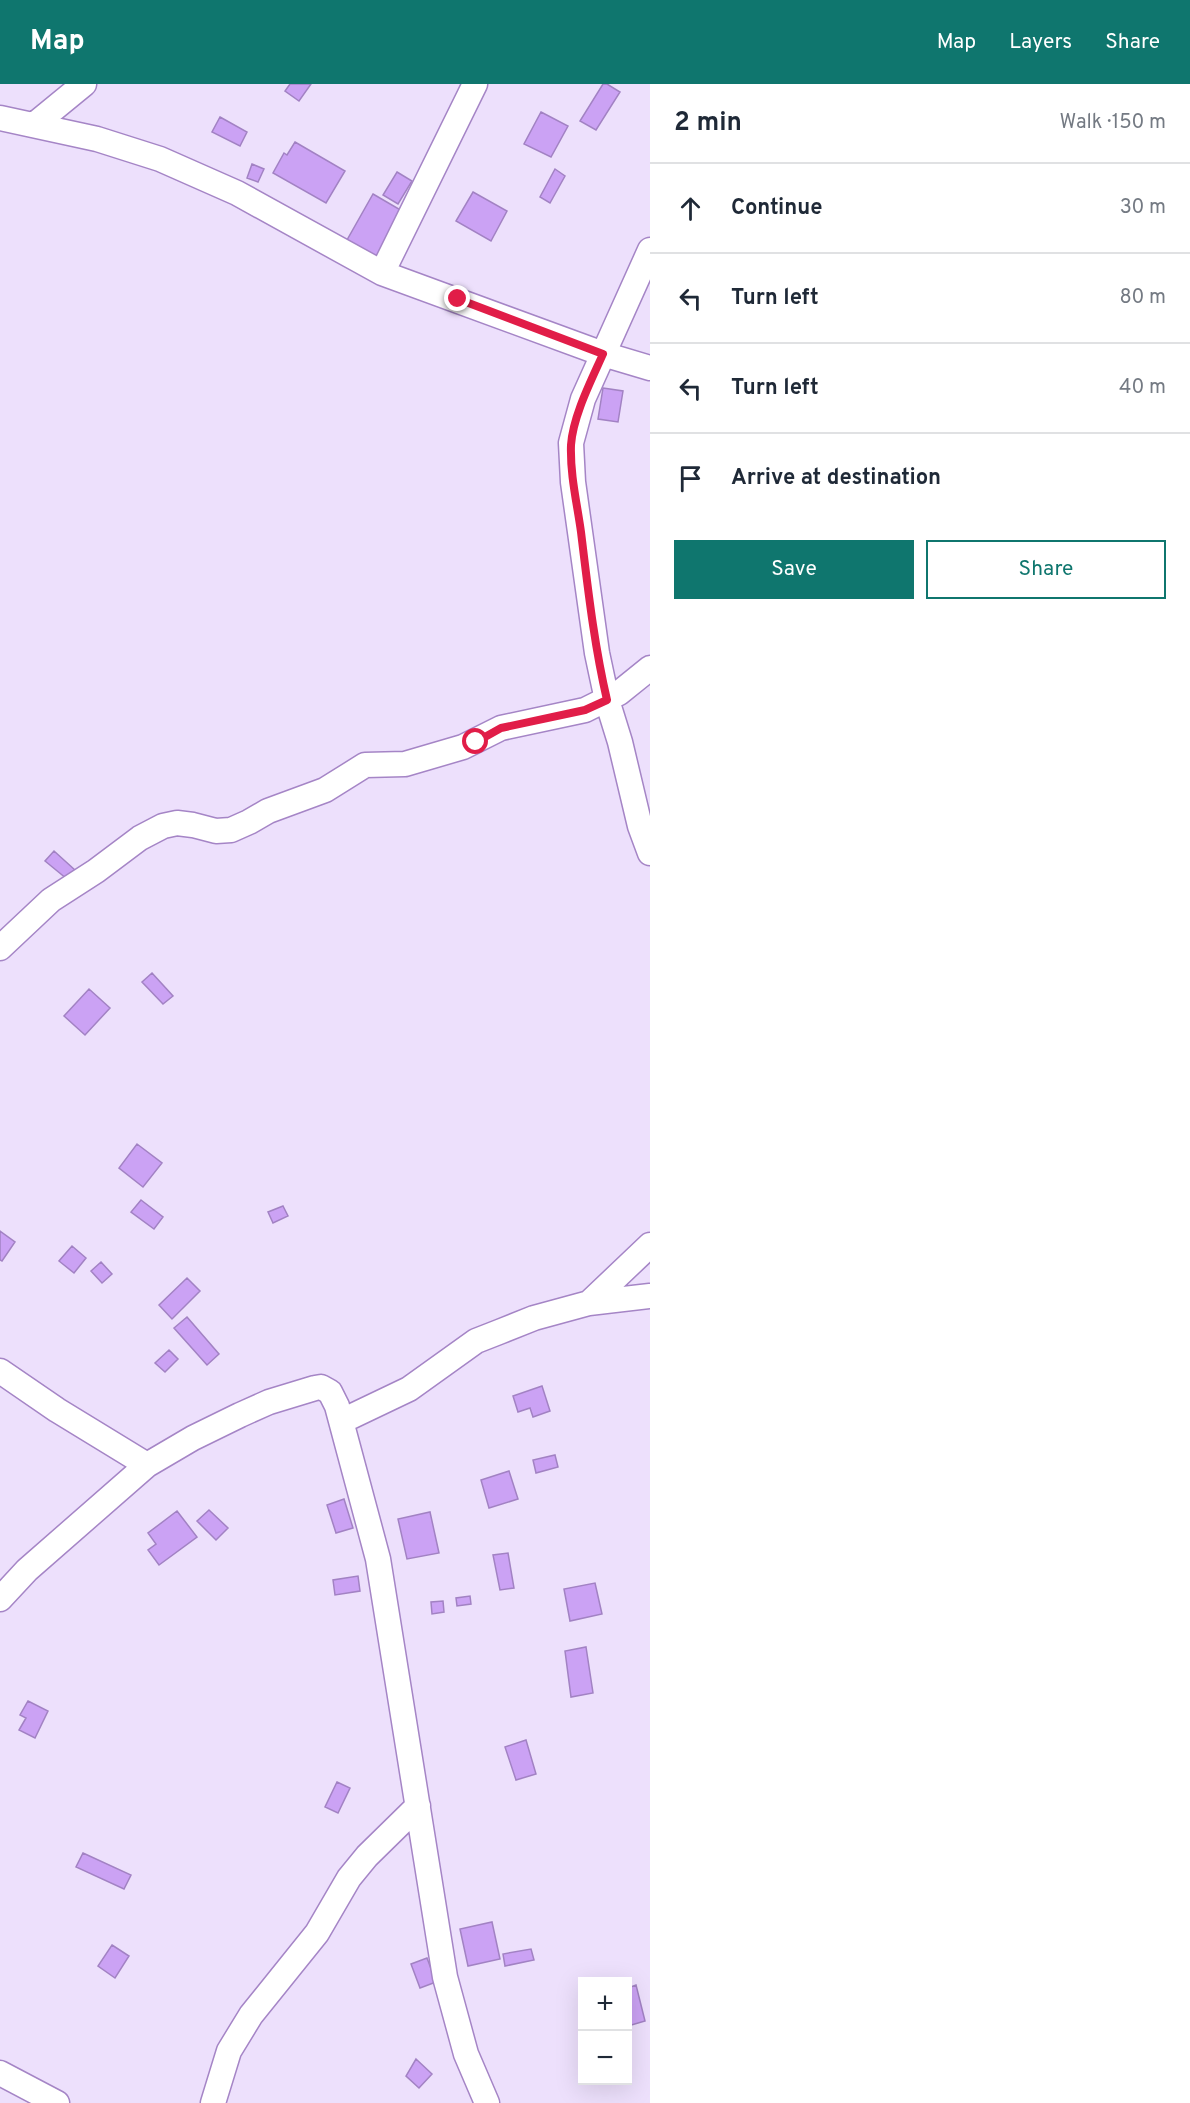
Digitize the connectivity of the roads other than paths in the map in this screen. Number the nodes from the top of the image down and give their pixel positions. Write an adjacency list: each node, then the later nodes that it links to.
1 (84, 84): 4 (street)
2 (475, 84): 6 (street)
3 (0, 118): 4 (street)
4 (34, 125): 6 (street)
5 (650, 250): 7 (street)
6 (382, 273): 7 (street)
7 (603, 354): 8 (street); 10 (street)
8 (650, 368)
9 (650, 668): 10 (street)
10 (607, 700): 11 (street); 12 (street)
11 (650, 853)
12 (0, 948)
13 (650, 1245): 15 (street)
14 (650, 1296): 15 (street)
15 (590, 1304): 17 (street)
16 (0, 1371): 18 (street)
17 (342, 1421): 18 (street); 20 (street)
18 (147, 1465): 19 (street)
19 (0, 1599)
20 (418, 1806): 23 (street); 24 (street)
21 (0, 2073): 22 (street)
22 (57, 2103)
23 (213, 2103)
24 (487, 2103)

